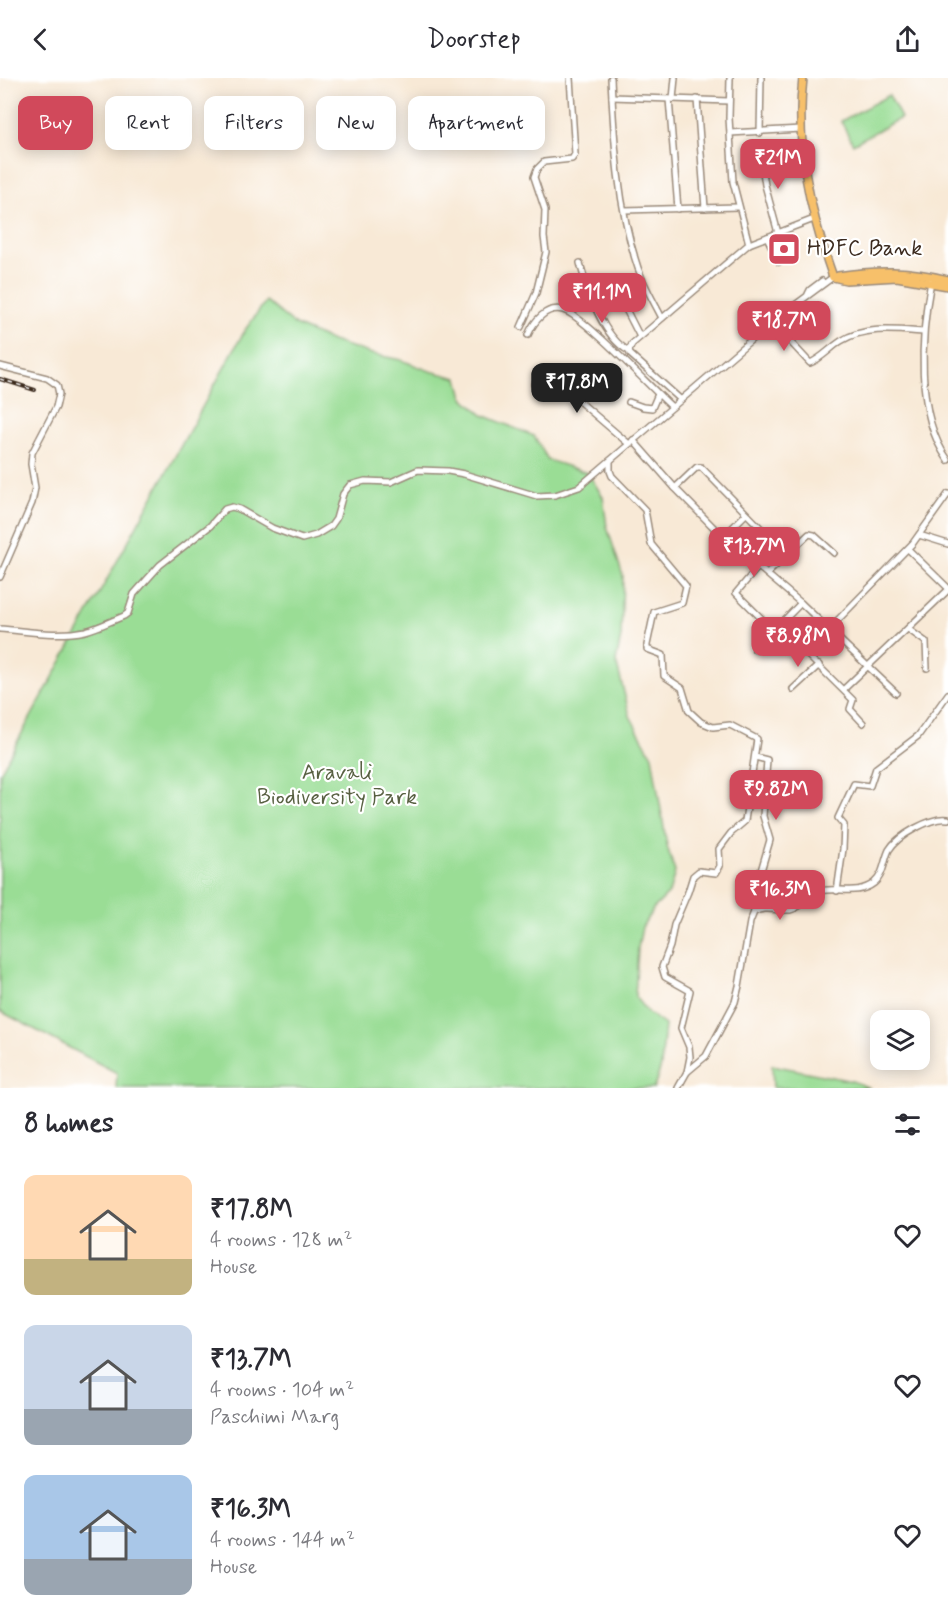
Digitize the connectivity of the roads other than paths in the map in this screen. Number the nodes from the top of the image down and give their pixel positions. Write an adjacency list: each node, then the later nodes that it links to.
1 (570, 78): 32 (street)
2 (611, 78): 7 (street)
3 (675, 78): 8 (street)
4 (730, 78): 10 (street)
5 (761, 78): 13 (street)
6 (804, 78): 11 (main road)
7 (612, 97): 8 (street); 18 (street)
8 (671, 99): 9 (street); 17 (street)
9 (697, 99): 10 (street); 16 (street)
10 (729, 101): 12 (street)
11 (801, 129): 13 (street); 19 (main road)
12 (730, 133): 13 (street); 15 (street)
13 (760, 133)
14 (760, 152): 20 (street)
15 (738, 207): 16 (street); 22 (street)
16 (705, 208): 17 (street)
17 (678, 209): 18 (street)
18 (624, 210): 30 (street)
19 (814, 219): 20 (street); 25 (main road)
20 (778, 233): 21 (street)
21 (767, 237): 22 (street); 23 (street)
22 (749, 244): 30 (street)
23 (779, 262)
24 (580, 263): 36 (street)
25 (832, 275): 26 (main road); 31 (street)
26 (933, 279): 27 (main road); 29 (main road); 33 (street); 44 (street)
27 (948, 280)
28 (613, 284): 35 (street)
29 (948, 286)
30 (662, 318): 35 (street)
31 (772, 322): 33 (street); 40 (street)
32 (521, 327)
33 (923, 332): 44 (street)
34 (528, 335): 39 (street)
35 (640, 337): 36 (street)
36 (629, 351): 40 (street)
37 (0, 366): 57 (street)
38 (534, 384): 43 (street)
39 (658, 394): 41 (street); 42 (street)
40 (680, 399): 42 (street)
41 (628, 402)
42 (672, 407): 43 (street)
43 (631, 442): 45 (street); 46 (street)
44 (947, 454)
45 (610, 461): 60 (street); 73 (street)
46 (675, 488): 48 (street); 50 (street)
47 (948, 494): 49 (street)
48 (746, 514): 50 (street); 54 (street)
49 (920, 535): 51 (street); 52 (street)
50 (723, 537): 55 (street)
51 (948, 544)
52 (908, 549): 58 (street); 63 (street)
53 (834, 553): 54 (street)
54 (786, 555): 56 (street)
55 (759, 566): 56 (street); 61 (street)
56 (767, 574): 59 (street)
57 (0, 576)
58 (948, 589): 62 (street)
59 (801, 603): 61 (street); 63 (street)
60 (0, 628)
61 (777, 629): 64 (street); 65 (street)
62 (908, 629): 66 (street); 67 (street)
63 (828, 630): 66 (street)
64 (755, 650)
65 (819, 665): 68 (street); 69 (street)
66 (868, 668): 69 (street); 70 (street)
67 (927, 668)
68 (793, 689)
69 (844, 689): 72 (street)
70 (896, 693)
71 (948, 694): 75 (street)
72 (863, 723)
73 (755, 757): 76 (street); 77 (street)
74 (948, 819): 75 (street)
75 (837, 891): 76 (street)
76 (754, 912): 77 (street)
77 (687, 1072): 78 (street)
78 (678, 1088)

